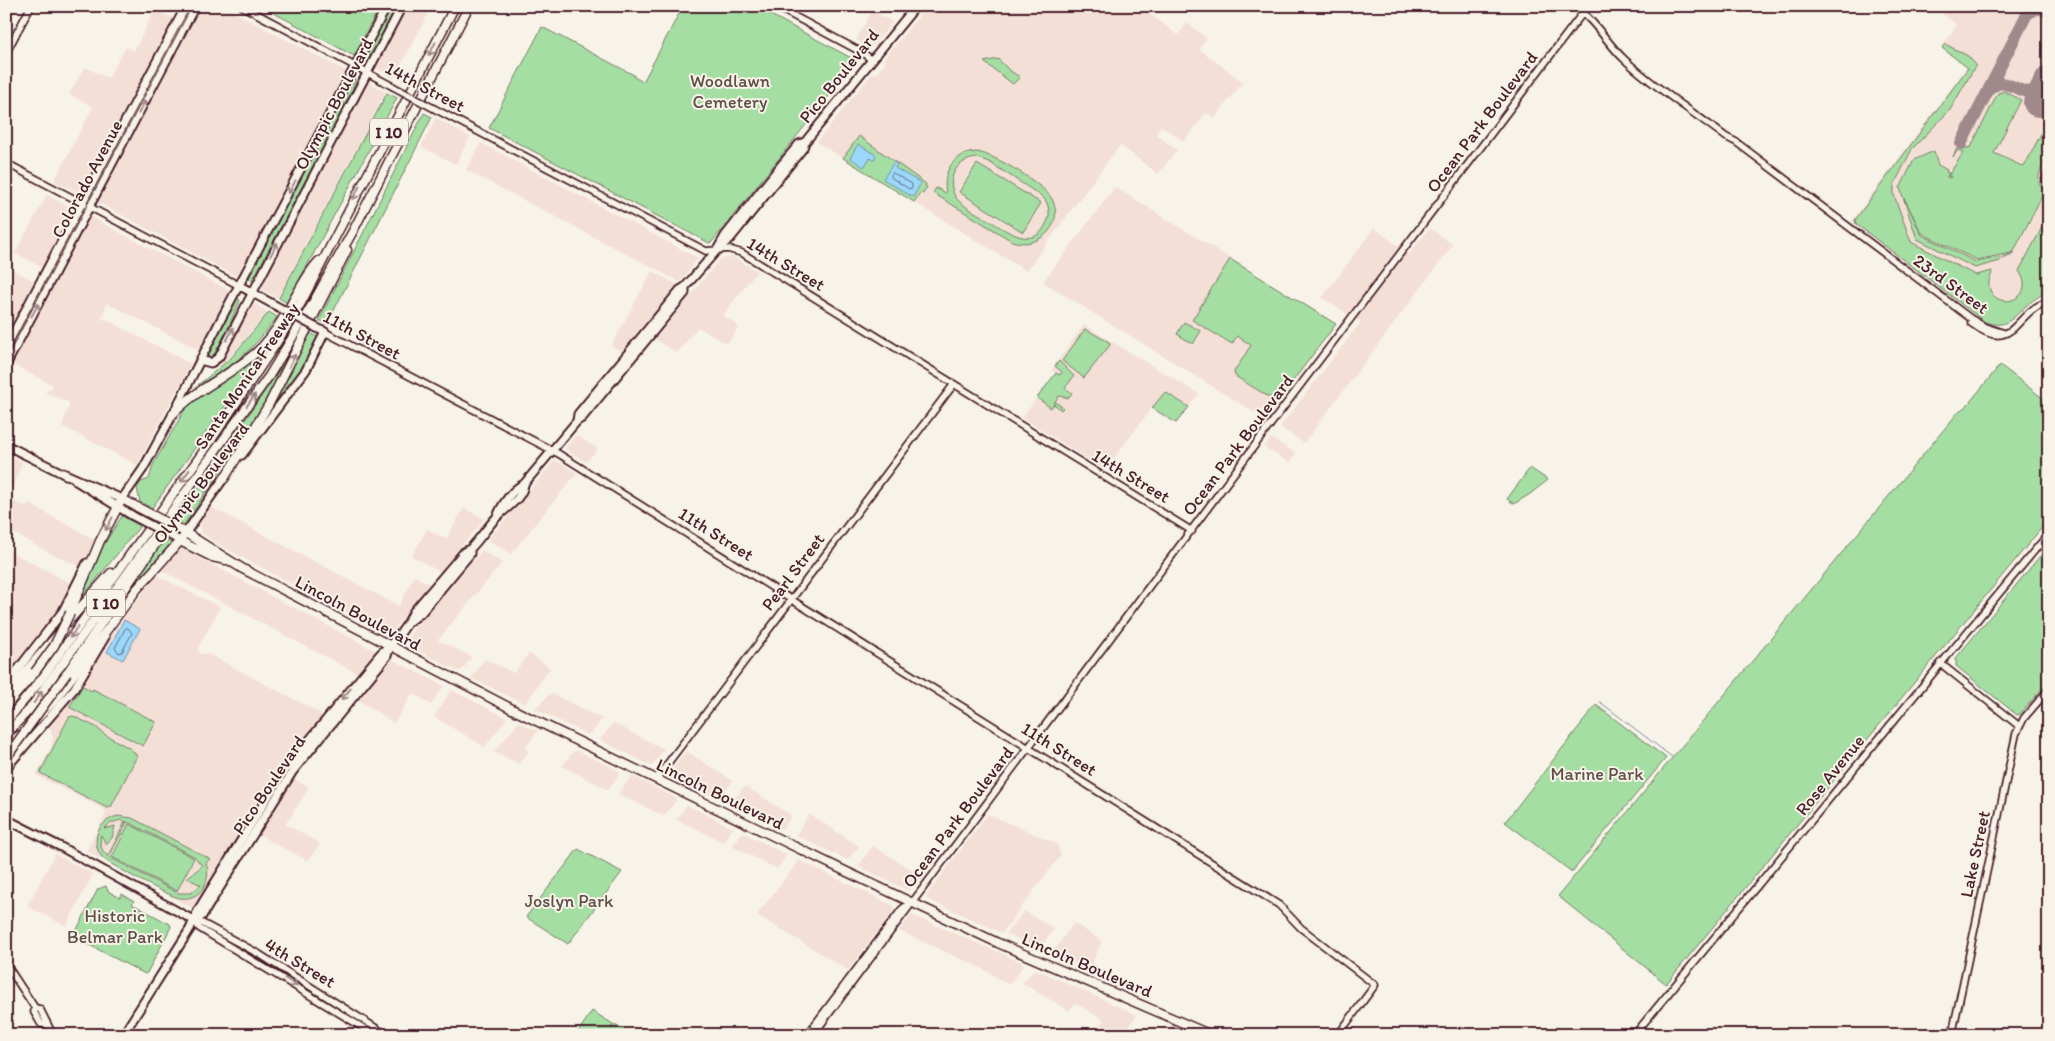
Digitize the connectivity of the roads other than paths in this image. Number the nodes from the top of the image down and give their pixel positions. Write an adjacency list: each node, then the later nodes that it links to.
1 (31, 6): 13 (street)
2 (186, 6): 18 (main road, Colorado Avenue)
3 (196, 6): 19 (main road, Colorado Avenue, one-way to 3)
4 (242, 6): 15 (street, 14th Street)
5 (387, 6): 15 (main road, Olympic Boulevard)
6 (402, 6): 16 (main road, Olympic Boulevard)
7 (455, 6): 22 (highway, Santa Monica Freeway / I 10, one-way to 22)
8 (469, 6): 20 (highway, Santa Monica Freeway / I 10)
9 (775, 6): 14 (street)
10 (916, 6): 14 (main road, Pico Boulevard)
11 (1588, 6): 12 (street, Ocean Park Boulevard)
12 (1583, 13): 25 (street, 23rd Street); 39 (street, Ocean Park Boulevard)
13 (6, 53)
14 (872, 60): 21 (main road, Pico Boulevard)
15 (356, 67): 16 (street, 14th Street); 23 (main road, Olympic Boulevard, one-way to 23)
16 (368, 73): 21 (street, 14th Street, bridge); 24 (main road, Olympic Boulevard, one-way to 16)
17 (6, 164): 18 (street, 11th Street)
18 (82, 203): 19 (street, 11th Street); 27 (main road, Colorado Avenue)
19 (90, 207): 23 (street, 11th Street); 29 (main road, Colorado Avenue, one-way to 19)
20 (353, 231): 34 (highway, Santa Monica Freeway / I 10, one-way to 20); 36 (highway, one-way to 20)
21 (717, 250): 30 (street, 14th Street); 33 (main road, Pico Boulevard)
22 (323, 258): 31 (highway); 45 (highway, Santa Monica Freeway / I 10, one-way to 45)
23 (240, 286): 24 (main road, 11th Street); 28 (main road, Olympic Boulevard)
24 (251, 292): 26 (main road, 11th Street, bridge); 28 (main road, Olympic Boulevard, one-way to 24)
25 (2049, 302)
26 (325, 332): 33 (street, 11th Street); 36 (main road, Olympic Boulevard)
27 (6, 347)
28 (200, 360): 31 (main road, Olympic Boulevard)
29 (6, 365)
30 (954, 384): 39 (street, 14th Street); 46 (street, Pearl Street)
31 (174, 414): 37 (main road, Olympic Boulevard)
32 (6, 445): 35 (main road, Lincoln Boulevard)
33 (551, 450): 46 (street, 11th Street); 48 (main road, Pico Boulevard)
34 (203, 469): 56 (highway, Santa Monica Freeway / I 10, one-way to 34); 59 (highway, bridge)
35 (63, 473): 37 (main road, Lincoln Boulevard); 38 (main road, Lincoln Boulevard)
36 (224, 479): 40 (main road, Olympic Boulevard)
37 (122, 499): 38 (highway, Olympic Boulevard); 40 (highway, Lincoln Boulevard, bridge)
38 (118, 508): 42 (highway, Olympic Boulevard, one-way to 42); 43 (main road, Lincoln Boulevard, bridge)
39 (1192, 530): 58 (street, Ocean Park Boulevard)
40 (184, 531): 43 (main road, Olympic Boulevard); 44 (highway, Lincoln Boulevard)
41 (2049, 533): 49 (street, Rose Avenue)
42 (100, 540): 50 (main road, Olympic Boulevard); 53 (highway, bridge)
43 (177, 540): 44 (highway, Lincoln Boulevard); 47 (highway, Olympic Boulevard)
44 (226, 560): 48 (highway, Lincoln Boulevard)
45 (122, 563): 52 (highway); 54 (highway, Santa Monica Freeway / I 10, one-way to 54)
46 (792, 600): 58 (street, 11th Street); 61 (street, Pearl Street)
47 (113, 622): 57 (highway); 60 (main road, Olympic Boulevard)
48 (390, 646): 61 (highway, Lincoln Boulevard); 64 (main road, Pico Boulevard)
49 (1940, 663): 55 (street); 74 (street, Rose Avenue)
50 (6, 685)
51 (2049, 688): 55 (street, Lake Street)
52 (6, 694)
53 (6, 706)
54 (6, 722)
55 (2019, 726): 75 (street, Lake Street)
56 (6, 734)
57 (6, 746)
58 (1030, 748): 63 (street, Ocean Park Boulevard); 73 (street, 11th Street)
59 (6, 758)
60 (6, 768)
61 (656, 779): 63 (highway, Lincoln Boulevard)
62 (6, 819): 64 (main road, 4th Street)
63 (912, 902): 66 (street, Ocean Park Boulevard); 66 (street, Ocean Park Boulevard); 72 (highway, Lincoln Boulevard)
64 (195, 921): 68 (main road, Pico Boulevard); 69 (street, 4th Street, one-way to 69); 70 (street, 4th Street)
65 (6, 964): 67 (street)
66 (820, 1022): 71 (street)
67 (53, 1035)
68 (123, 1035)
69 (375, 1035)
70 (388, 1035)
71 (810, 1035)
72 (1211, 1035)
73 (1338, 1035)
74 (1634, 1035)
75 (1952, 1035)

